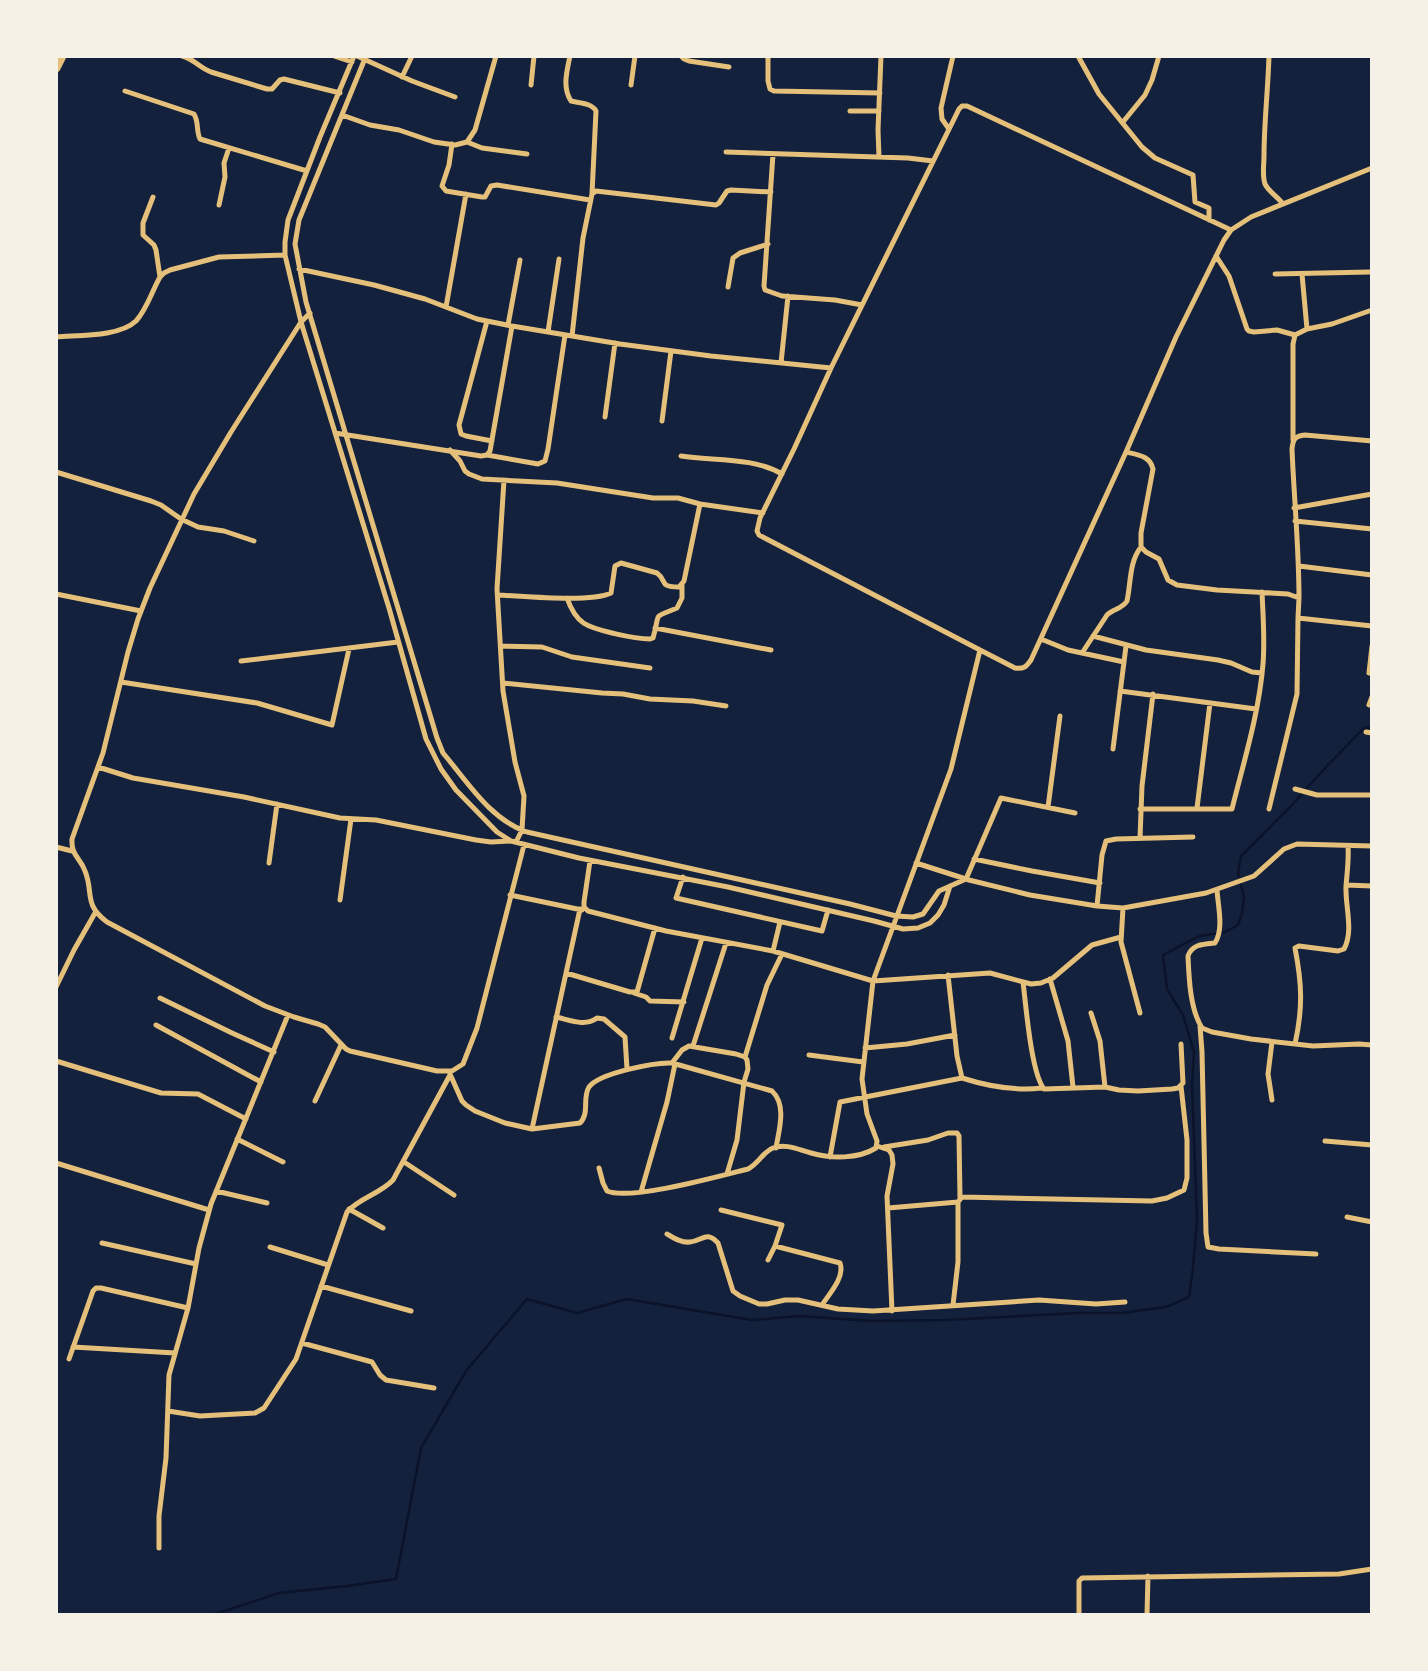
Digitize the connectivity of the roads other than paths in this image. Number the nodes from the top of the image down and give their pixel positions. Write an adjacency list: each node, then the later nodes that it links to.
1 (62, 56): 20 (highway)
2 (182, 56): 19 (street)
3 (203, 56): 19 (street)
4 (334, 56): 17 (street)
5 (412, 56): 22 (street)
6 (496, 56): 36 (street)
7 (534, 56): 23 (street)
8 (570, 56): 49 (street)
9 (635, 56): 24 (street)
10 (681, 56): 21 (street)
11 (768, 56): 27 (street)
12 (881, 56): 27 (street)
13 (953, 56): 33 (street)
14 (1078, 56): 32 (street)
15 (1159, 56): 32 (street)
16 (1269, 56): 50 (street)
17 (354, 58): 18 (street); 26 (street)
18 (365, 58): 22 (street); 31 (street)
19 (200, 66): 26 (street)
20 (56, 68)
21 (729, 68)
22 (402, 77): 28 (street)
23 (531, 85)
24 (631, 85)
25 (125, 91): 38 (street)
26 (340, 93): 34 (street)
27 (880, 93): 30 (street)
28 (455, 97)
29 (850, 111): 30 (street)
30 (879, 111): 42 (street)
31 (342, 115): 35 (street); 37 (street)
32 (1123, 122): 52 (street)
33 (949, 129): 43 (street); 52 (street)
34 (320, 137): 35 (street); 45 (street)
35 (331, 142): 59 (street)
36 (467, 142): 37 (street); 40 (street)
37 (452, 145): 47 (street)
38 (229, 148): 45 (street); 51 (street)
39 (726, 152): 41 (street)
40 (527, 154)
41 (773, 154): 42 (street); 46 (street)
42 (880, 157): 43 (street)
43 (933, 161): 67 (street)
44 (1372, 168): 50 (street)
45 (307, 171): 55 (street)
46 (771, 192): 49 (street); 54 (street)
47 (466, 194): 49 (street); 68 (street)
48 (153, 197): 64 (street)
49 (591, 197): 76 (street)
50 (1283, 204): 53 (street)
51 (219, 205)
52 (1209, 220): 53 (street)
53 (1231, 230): 56 (street)
54 (768, 244): 65 (street); 66 (street)
55 (285, 255): 60 (street); 64 (street)
56 (1216, 256): 77 (street); 91 (street)
57 (559, 259): 75 (street)
58 (520, 260): 73 (street)
59 (300, 269): 60 (street); 68 (street); 70 (street)
60 (289, 270): 72 (street)
61 (1370, 272): 63 (street)
62 (1275, 274): 63 (street)
63 (1302, 274): 74 (street)
64 (160, 277): 78 (street)
65 (728, 287)
66 (788, 296): 67 (street); 81 (street)
67 (862, 305): 82 (street)
68 (446, 307): 71 (street)
69 (1372, 310): 74 (street)
70 (310, 313): 72 (street); 86 (street)
71 (487, 321): 73 (street); 87 (street)
72 (302, 322): 85 (street); 101 (street)
73 (510, 326): 75 (street); 87 (street)
74 (1307, 329): 77 (street)
75 (548, 332): 76 (street)
76 (568, 335): 79 (street); 92 (street)
77 (1295, 335): 88 (street)
78 (56, 337)
79 (615, 343): 80 (street); 83 (street)
80 (671, 351): 81 (street); 84 (street)
81 (781, 363): 82 (street)
82 (831, 368): 95 (street)
83 (605, 418)
84 (662, 421)
85 (335, 433): 86 (street); 115 (street)
86 (345, 434): 90 (street); 114 (street)
87 (492, 440): 92 (street)
88 (1293, 440): 89 (street); 99 (street)
89 (1372, 441)
90 (450, 450): 92 (street); 96 (street)
91 (1126, 452): 105 (street); 121 (street)
92 (487, 455)
93 (681, 456): 95 (street)
94 (56, 472): 101 (street)
95 (782, 474): 100 (street)
96 (504, 480): 98 (street); 111 (street)
97 (1372, 494): 99 (street)
98 (700, 505): 100 (street); 108 (street)
99 (1294, 508): 102 (street)
100 (762, 513): 128 (street)
101 (181, 519): 104 (street); 116 (street)
102 (1295, 521): 103 (street); 106 (street)
103 (1372, 529)
104 (254, 541)
105 (1141, 547): 109 (street); 120 (street)
106 (1298, 566): 107 (street); 113 (street)
107 (1372, 575)
108 (682, 585): 112 (street); 119 (street)
109 (1262, 592): 113 (street); 134 (street)
110 (56, 594): 116 (street)
111 (498, 595): 112 (street); 123 (street)
112 (567, 598): 119 (street)
113 (1298, 598): 117 (street)
114 (398, 606): 115 (street); 146 (street)
115 (389, 608): 122 (street)
116 (141, 611): 136 (street)
117 (1298, 618): 118 (street); 156 (street)
118 (1372, 626)
119 (655, 628): 127 (street)
120 (1093, 636): 124 (street); 129 (street)
121 (1041, 639): 128 (street); 129 (street)
122 (398, 642): 126 (street); 147 (street)
123 (500, 646): 133 (street); 137 (street)
124 (1126, 646): 131 (street); 134 (street)
125 (1372, 646): 132 (street)
126 (349, 649): 130 (street); 136 (street)
127 (771, 650)
128 (980, 650): 171 (street)
129 (1082, 653): 131 (street)
130 (241, 661)
131 (1124, 662): 138 (street)
132 (1371, 665): 135 (street)
133 (650, 668)
134 (1262, 673): 144 (street)
135 (1372, 674)
136 (121, 682): 149 (street)
137 (503, 683): 143 (street); 159 (street)
138 (1120, 691): 139 (street); 148 (street)
139 (1153, 694): 141 (street); 155 (street)
140 (1372, 697): 142 (street)
141 (1210, 703): 144 (street); 154 (street)
142 (1369, 705)
143 (726, 706)
144 (1256, 709): 154 (street)
145 (1060, 716): 153 (street)
146 (438, 741): 147 (street); 159 (street)
147 (428, 744): 162 (street)
148 (1113, 750)
149 (98, 767): 152 (street); 167 (street)
150 (1296, 789): 151 (street)
151 (1372, 795)
152 (277, 804): 158 (street); 170 (street)
153 (1048, 807): 157 (street); 168 (street)
154 (1197, 808): 155 (street)
155 (1140, 809): 161 (street)
156 (1269, 809)
157 (1075, 813)
158 (351, 819): 162 (street); 180 (street)
159 (522, 830): 162 (street); 187 (street)
160 (1192, 837): 161 (street)
161 (1140, 838): 174 (street)
162 (513, 841): 163 (street)
163 (524, 845): 169 (street); 179 (street)
164 (1348, 846): 165 (street); 175 (street); 178 (street)
165 (1372, 846)
166 (56, 847): 167 (street)
167 (72, 851): 186 (street)
168 (974, 859): 173 (street); 174 (street)
169 (590, 861): 172 (street); 185 (street)
170 (269, 863)
171 (916, 863): 173 (street); 187 (street)
172 (683, 877): 184 (street); 188 (street)
173 (966, 879): 176 (street); 181 (street)
174 (1100, 883): 181 (street)
175 (1346, 885): 177 (street); 215 (street)
176 (950, 886): 187 (street); 189 (street)
177 (1372, 886)
178 (1217, 890): 182 (street); 210 (street)
179 (510, 895): 183 (street); 227 (street)
180 (340, 900)
181 (1097, 906): 182 (street)
182 (1123, 908): 191 (street)
183 (580, 909): 185 (street); 196 (street)
184 (828, 910): 188 (street); 189 (street)
185 (588, 911): 190 (street)
186 (95, 913): 201 (street); 207 (street)
187 (896, 916): 189 (street)
188 (780, 922): 194 (street)
189 (892, 926): 199 (street)
190 (655, 928): 192 (street); 202 (street)
191 (1121, 937): 198 (street); 206 (street)
192 (702, 938): 193 (street); 204 (street)
193 (726, 943): 194 (street); 218 (street)
194 (773, 951): 195 (street)
195 (782, 954): 199 (street); 222 (street)
196 (566, 973): 202 (street); 208 (street)
197 (948, 975): 199 (street); 200 (street); 211 (street)
198 (1050, 979): 200 (street); 232 (street)
199 (873, 981): 219 (street)
200 (1023, 982): 234 (street)
201 (56, 987)
202 (634, 993): 204 (street)
203 (160, 998): 220 (street)
204 (684, 1002): 212 (street)
205 (1091, 1013): 233 (street)
206 (1140, 1013)
207 (288, 1015): 216 (street); 220 (street)
208 (556, 1017): 226 (street); 239 (street)
209 (156, 1025): 229 (street)
210 (1200, 1025): 213 (street); 267 (street)
211 (954, 1035): 219 (street); 228 (street)
212 (672, 1038)
213 (1272, 1042): 215 (street); 236 (street)
214 (1181, 1044): 231 (street)
215 (1296, 1044): 217 (street)
216 (341, 1045): 227 (street); 237 (street)
217 (1372, 1045)
218 (694, 1046): 222 (street); 225 (street)
219 (865, 1048): 224 (street)
220 (274, 1052): 229 (street)
221 (809, 1055): 224 (street)
222 (745, 1057): 230 (street)
223 (56, 1061): 238 (street)
224 (863, 1062): 235 (street)
225 (674, 1064): 226 (street); 230 (street); 252 (street)
226 (627, 1069): 239 (street)
227 (449, 1073): 239 (street); 247 (street)
228 (962, 1078): 234 (street); 235 (street)
229 (261, 1082): 238 (street)
230 (744, 1082): 244 (street); 250 (street)
231 (1181, 1086): 233 (street); 254 (street)
232 (1073, 1087): 233 (street); 234 (street)
233 (1105, 1087)
234 (1042, 1088)
235 (864, 1099): 243 (street); 245 (street)
236 (1272, 1100)
237 (315, 1101)
238 (246, 1119): 240 (street)
239 (532, 1129)
240 (237, 1139): 246 (street); 251 (street)
241 (1325, 1141): 242 (street)
242 (1372, 1144)
243 (881, 1147): 245 (street); 254 (street); 256 (street)
244 (776, 1148): 245 (street); 250 (street)
245 (830, 1157)
246 (283, 1162)
247 (404, 1162): 253 (street); 257 (street)
248 (56, 1163): 258 (street)
249 (599, 1168): 252 (street)
250 (727, 1174): 252 (street)
251 (216, 1191): 255 (street); 258 (street)
252 (641, 1192)
253 (454, 1195)
254 (959, 1200): 256 (street); 274 (street)
255 (267, 1203)
256 (888, 1208): 277 (street)
257 (349, 1209): 262 (street); 270 (street)
258 (209, 1210): 269 (street)
259 (721, 1210): 265 (street)
260 (1348, 1217): 261 (street)
261 (1372, 1222)
262 (383, 1228)
263 (667, 1234): 273 (street)
264 (102, 1243): 269 (street)
265 (775, 1246): 268 (street); 273 (street)
266 (270, 1247): 270 (street)
267 (1316, 1254)
268 (768, 1260)
269 (196, 1264): 275 (street)
270 (328, 1265): 271 (street)
271 (321, 1286): 276 (street); 278 (street)
272 (1125, 1302): 274 (street)
273 (822, 1305): 277 (street)
274 (953, 1305): 277 (street)
275 (188, 1308): 279 (street); 280 (street)
276 (411, 1311)
277 (892, 1311)
278 (302, 1343): 282 (street); 283 (street)
279 (73, 1346): 280 (street); 281 (street)
280 (175, 1353): 283 (street)
281 (69, 1359)
282 (434, 1388)
283 (168, 1411): 284 (street)
284 (159, 1548)
285 (1372, 1569): 286 (street)
286 (1148, 1576): 287 (street); 288 (street)
287 (1079, 1615)
288 (1147, 1615)

